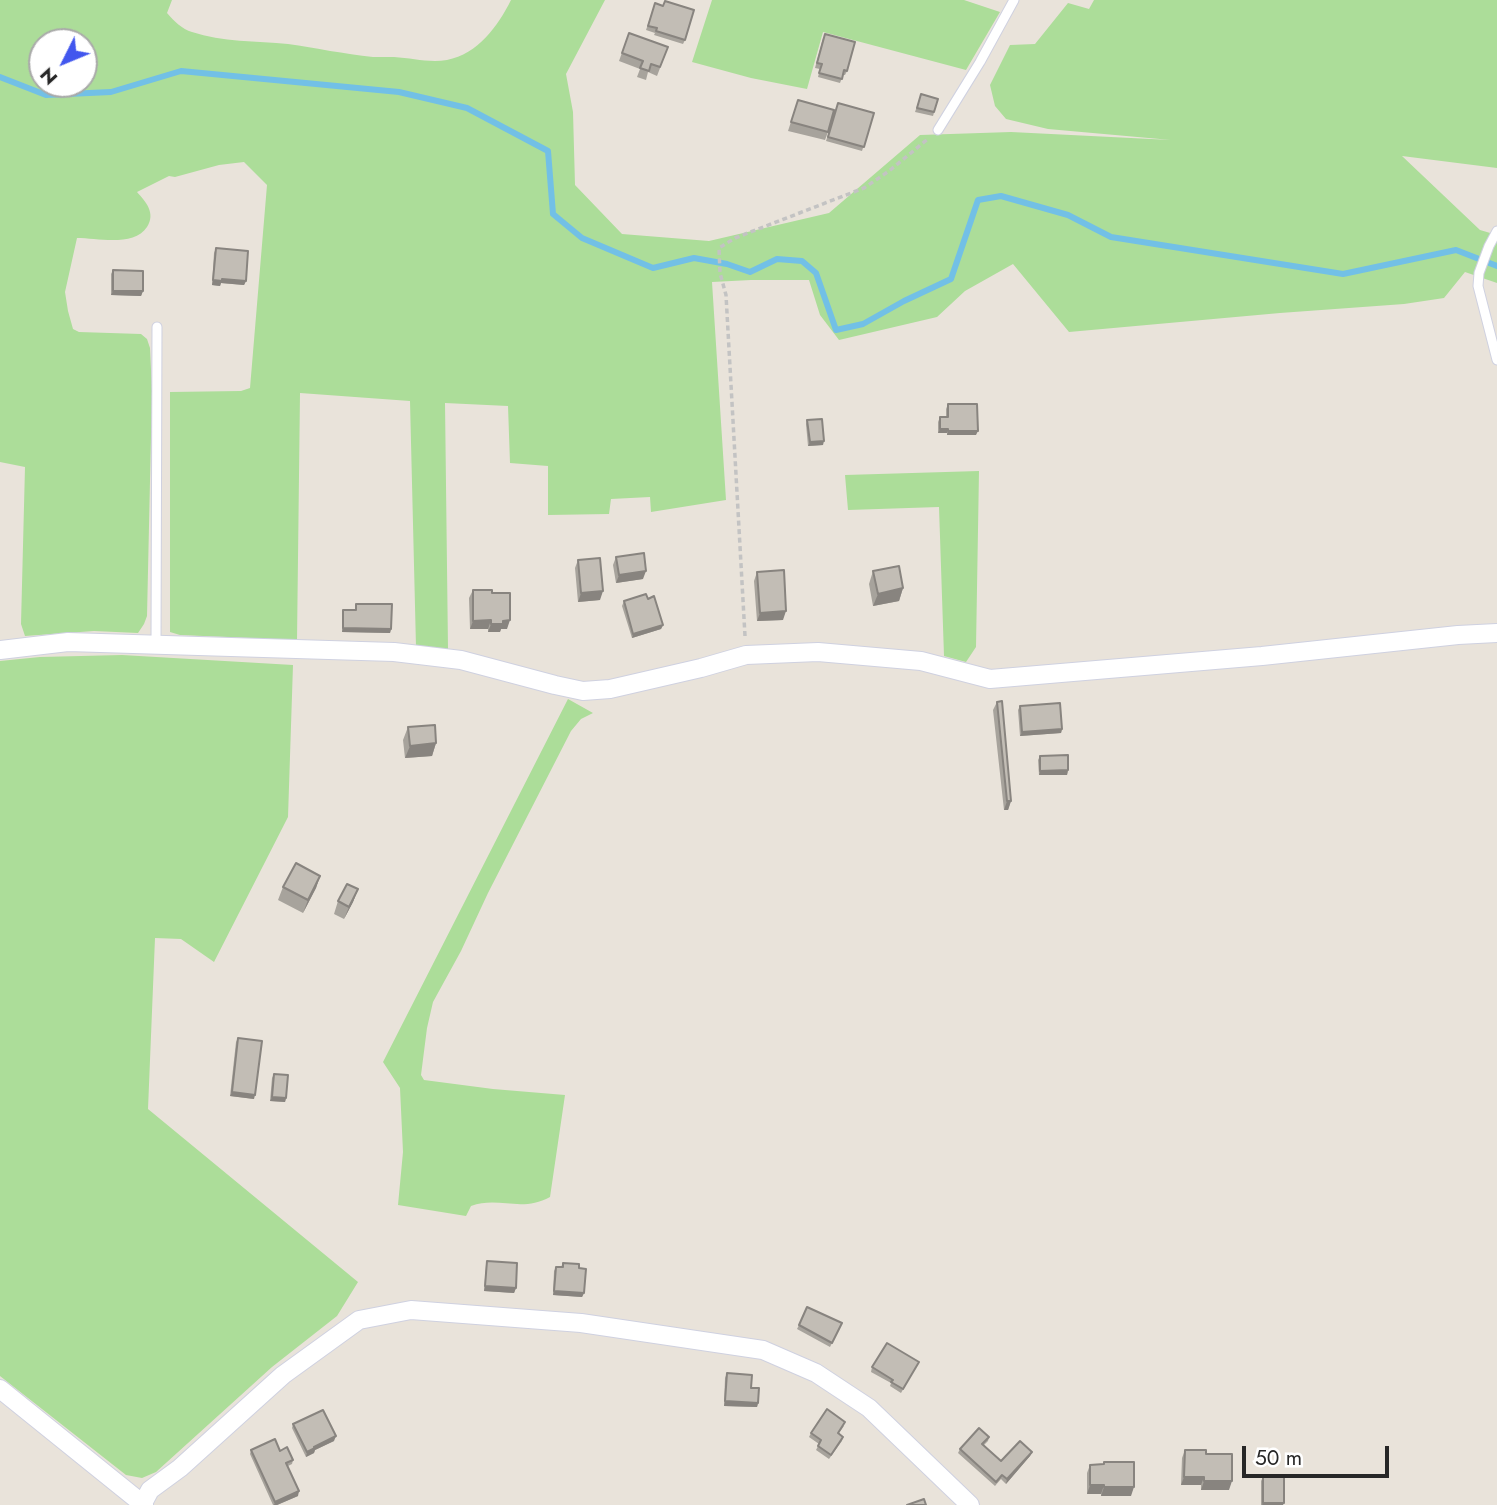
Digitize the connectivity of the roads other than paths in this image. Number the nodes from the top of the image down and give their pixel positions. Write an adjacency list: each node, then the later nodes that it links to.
1 (1014, 0): 2 (lane)
2 (939, 130)
3 (1497, 231): 5 (lane)
4 (157, 327): 7 (lane)
5 (1497, 360)
6 (1497, 633): 7 (street)
7 (156, 644): 8 (street)
8 (0, 650)
9 (0, 1389): 10 (street)
10 (143, 1505): 11 (street)
11 (970, 1505)

